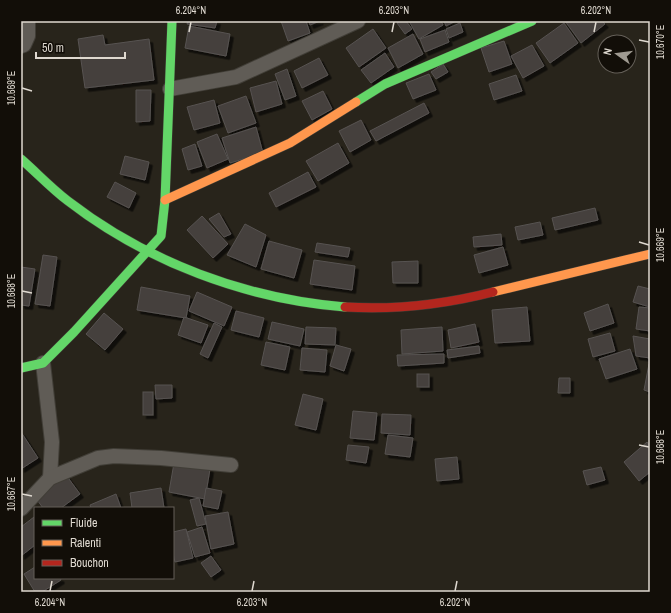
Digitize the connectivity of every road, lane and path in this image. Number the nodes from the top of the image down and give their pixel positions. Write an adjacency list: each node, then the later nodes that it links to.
1 (28, 21): 5 (street)
2 (172, 21): 6 (street)
3 (358, 21): 6 (street)
4 (532, 21): 8 (street)
5 (21, 46)
6 (170, 88): 8 (street)
7 (21, 159): 9 (street)
8 (165, 200): 9 (street)
9 (148, 251): 10 (street); 11 (street)
10 (650, 254)
11 (43, 363): 12 (street); 14 (street)
12 (21, 368)
13 (231, 465): 14 (street)
14 (50, 478): 15 (street)
15 (21, 509)

